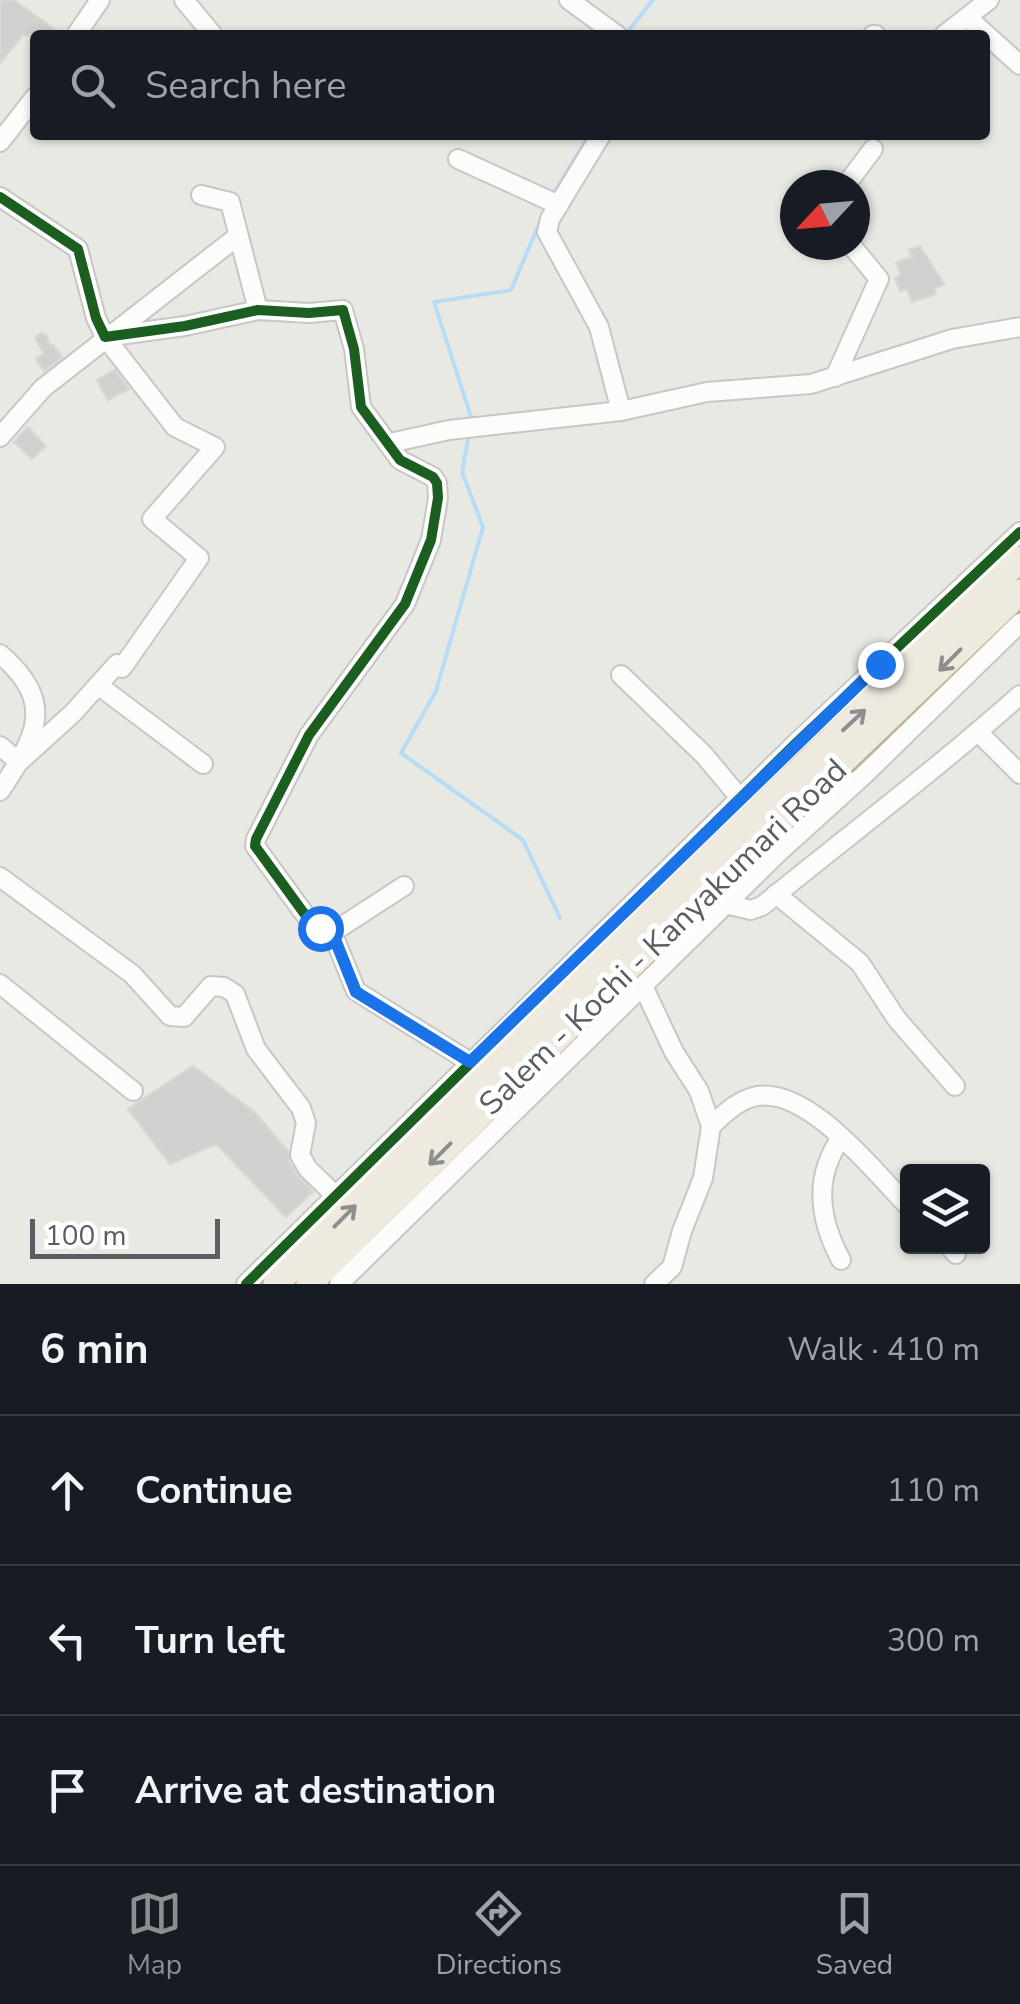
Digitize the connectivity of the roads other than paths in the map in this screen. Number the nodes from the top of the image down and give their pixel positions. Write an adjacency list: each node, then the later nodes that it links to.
1 (100, 0): 6 (street)
2 (184, 0): 7 (street)
3 (569, 0): 8 (street)
4 (989, 0): 5 (street)
5 (968, 18): 9 (street); 10 (street)
6 (79, 30)
7 (209, 30)
8 (610, 30)
9 (951, 30)
10 (981, 30)
11 (990, 38): 12 (street)
12 (1020, 65)
13 (30, 103): 15 (street)
14 (598, 140): 21 (street)
15 (0, 142)
16 (873, 149): 18 (street)
17 (458, 159): 21 (street)
18 (857, 170)
19 (201, 194): 22 (street)
20 (0, 197): 26 (street)
21 (558, 206): 28 (street)
22 (238, 236): 24 (street); 26 (street)
23 (863, 260): 27 (street)
24 (258, 310): 26 (street); 30 (street)
25 (1020, 327): 27 (street)
26 (105, 338): 29 (street); 37 (street)
27 (835, 377): 28 (street)
28 (621, 411): 30 (street)
29 (0, 437)
30 (390, 443): 50 (street)
31 (1020, 532): 45 (street)
32 (1020, 560): 62 (highway, Salem - Kochi - Kanyakumari Road, one-way to 32)
33 (1020, 592): 63 (highway, Salem - Kochi - Kanyakumari Road, one-way to 63)
34 (1020, 623): 49 (street)
35 (0, 654): 41 (street)
36 (621, 675): 45 (street)
37 (98, 685): 41 (street); 42 (street)
38 (1020, 695): 39 (street)
39 (978, 732): 43 (street); 48 (street)
40 (0, 746): 41 (street)
41 (19, 762): 44 (street)
42 (203, 764)
43 (1020, 774)
44 (0, 790)
45 (740, 798): 53 (street)
46 (0, 876): 58 (street)
47 (404, 886): 50 (street)
48 (776, 894): 49 (street); 54 (street)
49 (726, 904): 52 (street)
50 (330, 934): 53 (street)
51 (0, 984): 55 (street)
52 (643, 986): 56 (street); 64 (street)
53 (470, 1062): 58 (street)
54 (955, 1086)
55 (133, 1091)
56 (711, 1126): 57 (street); 65 (street)
57 (841, 1138): 59 (street); 60 (street)
58 (335, 1195): 61 (street)
59 (900, 1198)
60 (841, 1260)
61 (246, 1284)
62 (276, 1284)
63 (309, 1284)
64 (339, 1284)
65 (654, 1284)

